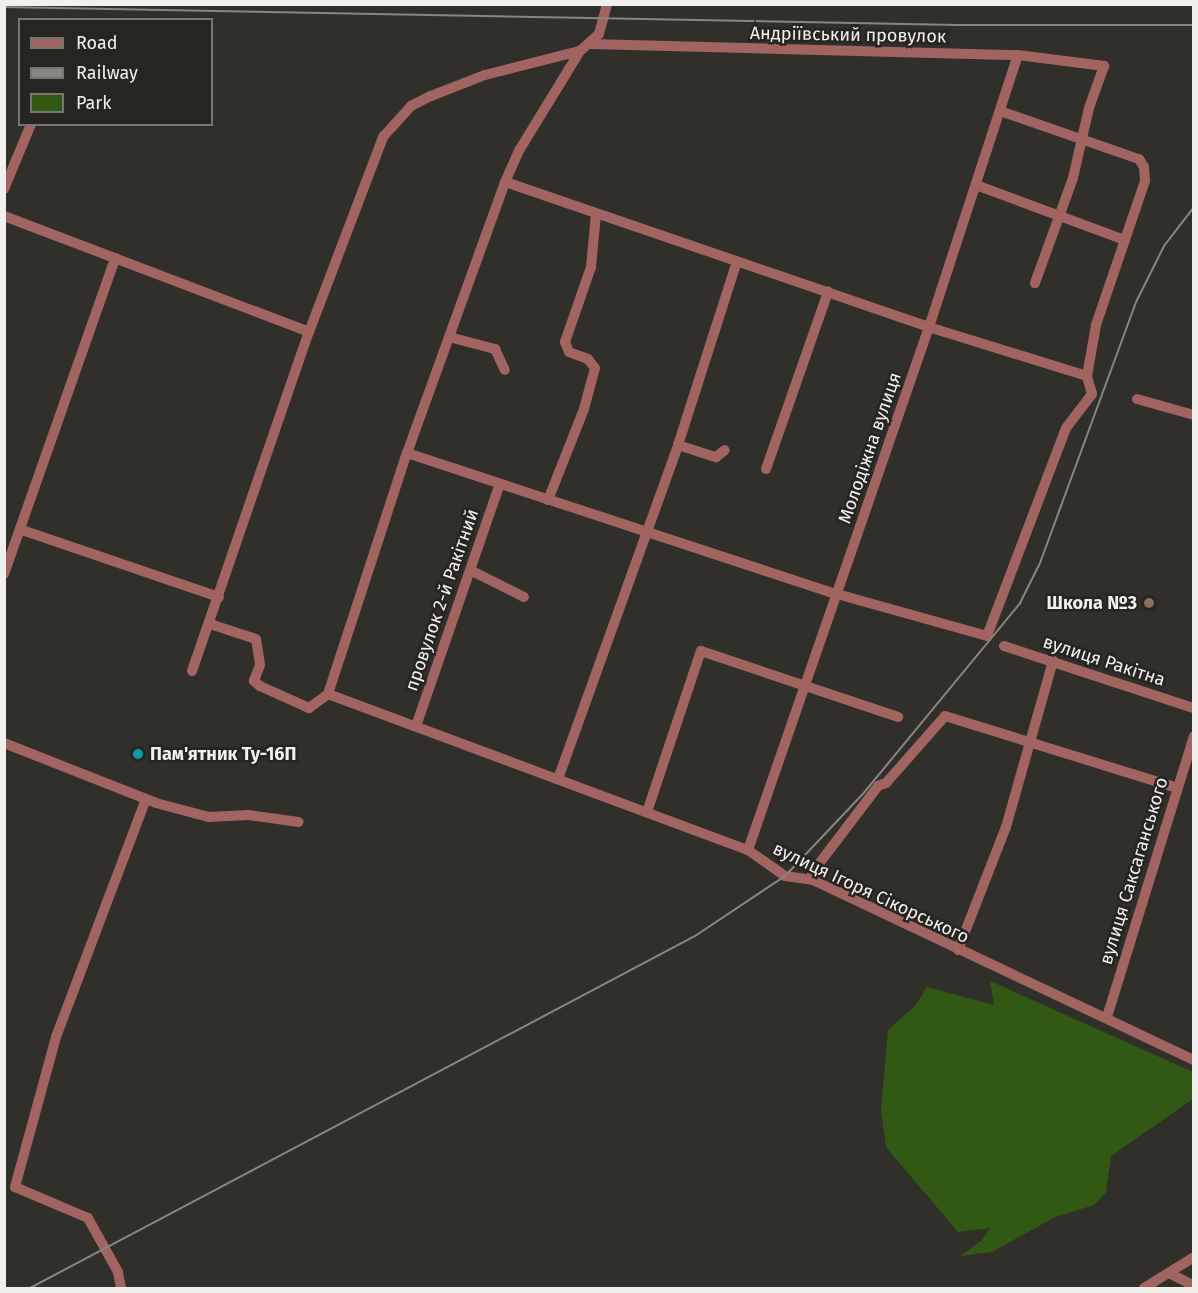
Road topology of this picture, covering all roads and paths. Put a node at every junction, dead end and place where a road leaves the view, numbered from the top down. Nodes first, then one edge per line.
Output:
1 (607, 4) edge
2 (591, 44) junction
3 (580, 51) junction
4 (1018, 56) junction
5 (1000, 111) junction
6 (30, 126) edge
7 (1083, 142) junction
8 (506, 182) junction
9 (976, 185) junction
10 (4, 189) edge
11 (596, 214) junction
12 (1058, 214) junction
13 (4, 216) edge
14 (1125, 240) junction
15 (115, 258) junction
16 (737, 261) junction
17 (1035, 283) dead end
18 (828, 292) junction
19 (929, 327) junction
20 (309, 332) junction
21 (449, 337) junction
22 (506, 370) dead end
23 (1087, 376) junction
24 (1137, 399) dead end
25 (1194, 415) edge
26 (678, 445) junction
27 (407, 453) junction
28 (720, 457) dead end
29 (766, 469) dead end
30 (500, 484) junction
31 (548, 500) junction
32 (22, 530) junction
33 (646, 532) junction
34 (472, 571) junction
35 (4, 574) edge
36 (837, 594) junction
37 (219, 597) junction
38 (524, 597) dead end
39 (210, 624) junction
40 (1004, 646) dead end
41 (1053, 661) junction
42 (192, 671) dead end
43 (805, 685) junction
44 (328, 694) junction
45 (1194, 708) edge
46 (898, 717) dead end
47 (416, 726) junction
48 (1194, 736) edge
49 (4, 743) edge
50 (1032, 743) junction
51 (558, 779) junction
52 (1177, 788) junction
53 (146, 799) junction
54 (647, 813) junction
55 (299, 822) dead end
56 (748, 850) junction
57 (813, 880) junction
58 (958, 950) junction
59 (1107, 1017) junction
60 (1194, 1060) edge
61 (1194, 1257) edge
62 (1169, 1273) junction
63 (1194, 1286) edge
64 (121, 1288) edge
65 (1144, 1288) edge

1 - 2 street
2 - 3 street
2 - 4 street, Андріївський провулок
3 - 8 street
3 - 20 street
4 - 5 street, Молодіжна вулиця
4 - 7 street, Андріївський провулок
5 - 7 street
5 - 9 street, Молодіжна вулиця
6 - 10 street
7 - 12 street
7 - 14 street
8 - 11 street
8 - 21 street
9 - 12 street
9 - 19 street, Молодіжна вулиця
11 - 16 street
11 - 31 street
12 - 14 street
12 - 17 street
13 - 15 street
14 - 23 street
15 - 20 street
15 - 32 street
16 - 18 street
16 - 26 street
18 - 19 street
18 - 29 street
19 - 23 street
19 - 36 street, Молодіжна вулиця
20 - 37 street
21 - 22 street
21 - 27 street
23 - 36 street
24 - 25 street
26 - 28 street
26 - 33 street
27 - 30 street
27 - 44 street
30 - 31 street
30 - 34 street, провулок 2-й Ракітний
31 - 33 street
32 - 35 street
32 - 37 street
33 - 36 street
33 - 51 street
34 - 38 street
34 - 47 street, провулок 2-й Ракітний
36 - 43 street, Молодіжна вулиця
37 - 39 street
39 - 42 street
39 - 44 street
40 - 41 street, вулиця Ракітна
41 - 45 street, вулиця Ракітна
41 - 50 street
43 - 46 street
43 - 54 street
43 - 56 street, Молодіжна вулиця
44 - 47 street, вулиця Ігоря Сікорського
47 - 51 street, вулиця Ігоря Сікорського
48 - 52 street, вулиця Саксаганського
49 - 53 street
50 - 52 street
50 - 57 street
50 - 58 street
51 - 54 street, вулиця Ігоря Сікорського
52 - 59 street, вулиця Саксаганського
53 - 55 street
53 - 64 street
54 - 56 street, вулиця Ігоря Сікорського
56 - 57 street, вулиця Ігоря Сікорського
57 - 58 street, вулиця Ігоря Сікорського
58 - 59 street, вулиця Ігоря Сікорського
59 - 60 street, вулиця Ігоря Сікорського
61 - 62 street
62 - 63 street
62 - 65 street

